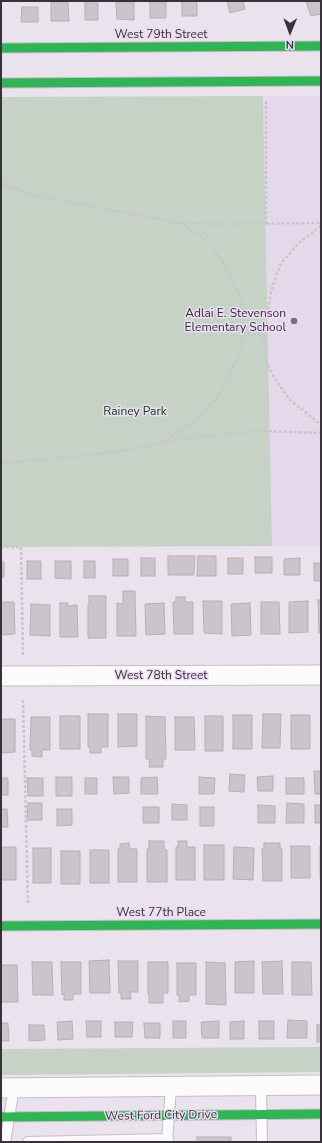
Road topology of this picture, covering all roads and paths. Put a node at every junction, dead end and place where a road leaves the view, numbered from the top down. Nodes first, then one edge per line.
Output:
1 (321, 46) edge
2 (1, 48) edge
3 (321, 81) edge
4 (1, 83) edge
5 (266, 101) dead end
6 (1, 184) edge
7 (180, 223) junction
8 (266, 224) junction
9 (321, 225) edge
10 (243, 332) junction
11 (264, 336) junction
12 (321, 425) edge
13 (321, 433) edge
14 (160, 443) junction
15 (1, 463) edge
16 (1, 547) edge
17 (23, 656) dead end
18 (321, 675) edge
19 (1, 676) edge
20 (23, 700) dead end
21 (28, 905) dead end
22 (321, 924) edge
23 (1, 926) edge
24 (321, 1085) edge
25 (171, 1086) junction
26 (261, 1086) junction
27 (7, 1088) edge
28 (261, 1114) junction
29 (321, 1114) edge
30 (169, 1116) junction
31 (5, 1117) edge
32 (167, 1140) edge
33 (4, 1142) edge
34 (28, 1142) edge
35 (262, 1142) edge

1 - 2 main road, West 79th Street
3 - 4 main road
5 - 8 path
6 - 7 path
7 - 8 path
7 - 10 path
8 - 9 path
9 - 11 path
10 - 11 path
10 - 14 path
11 - 12 path
13 - 14 path
14 - 15 path
16 - 17 path
18 - 19 street, West 78th Street
20 - 21 path
22 - 23 main road, West 77th Place
24 - 26 street
25 - 26 street
25 - 27 street
25 - 30 lane
26 - 28 lane
27 - 31 lane
28 - 29 main road, West Ford City Drive
28 - 30 main road, West Ford City Drive
28 - 35 lane
30 - 31 main road, West Ford City Drive
30 - 32 lane
31 - 33 lane
32 - 34 lane

